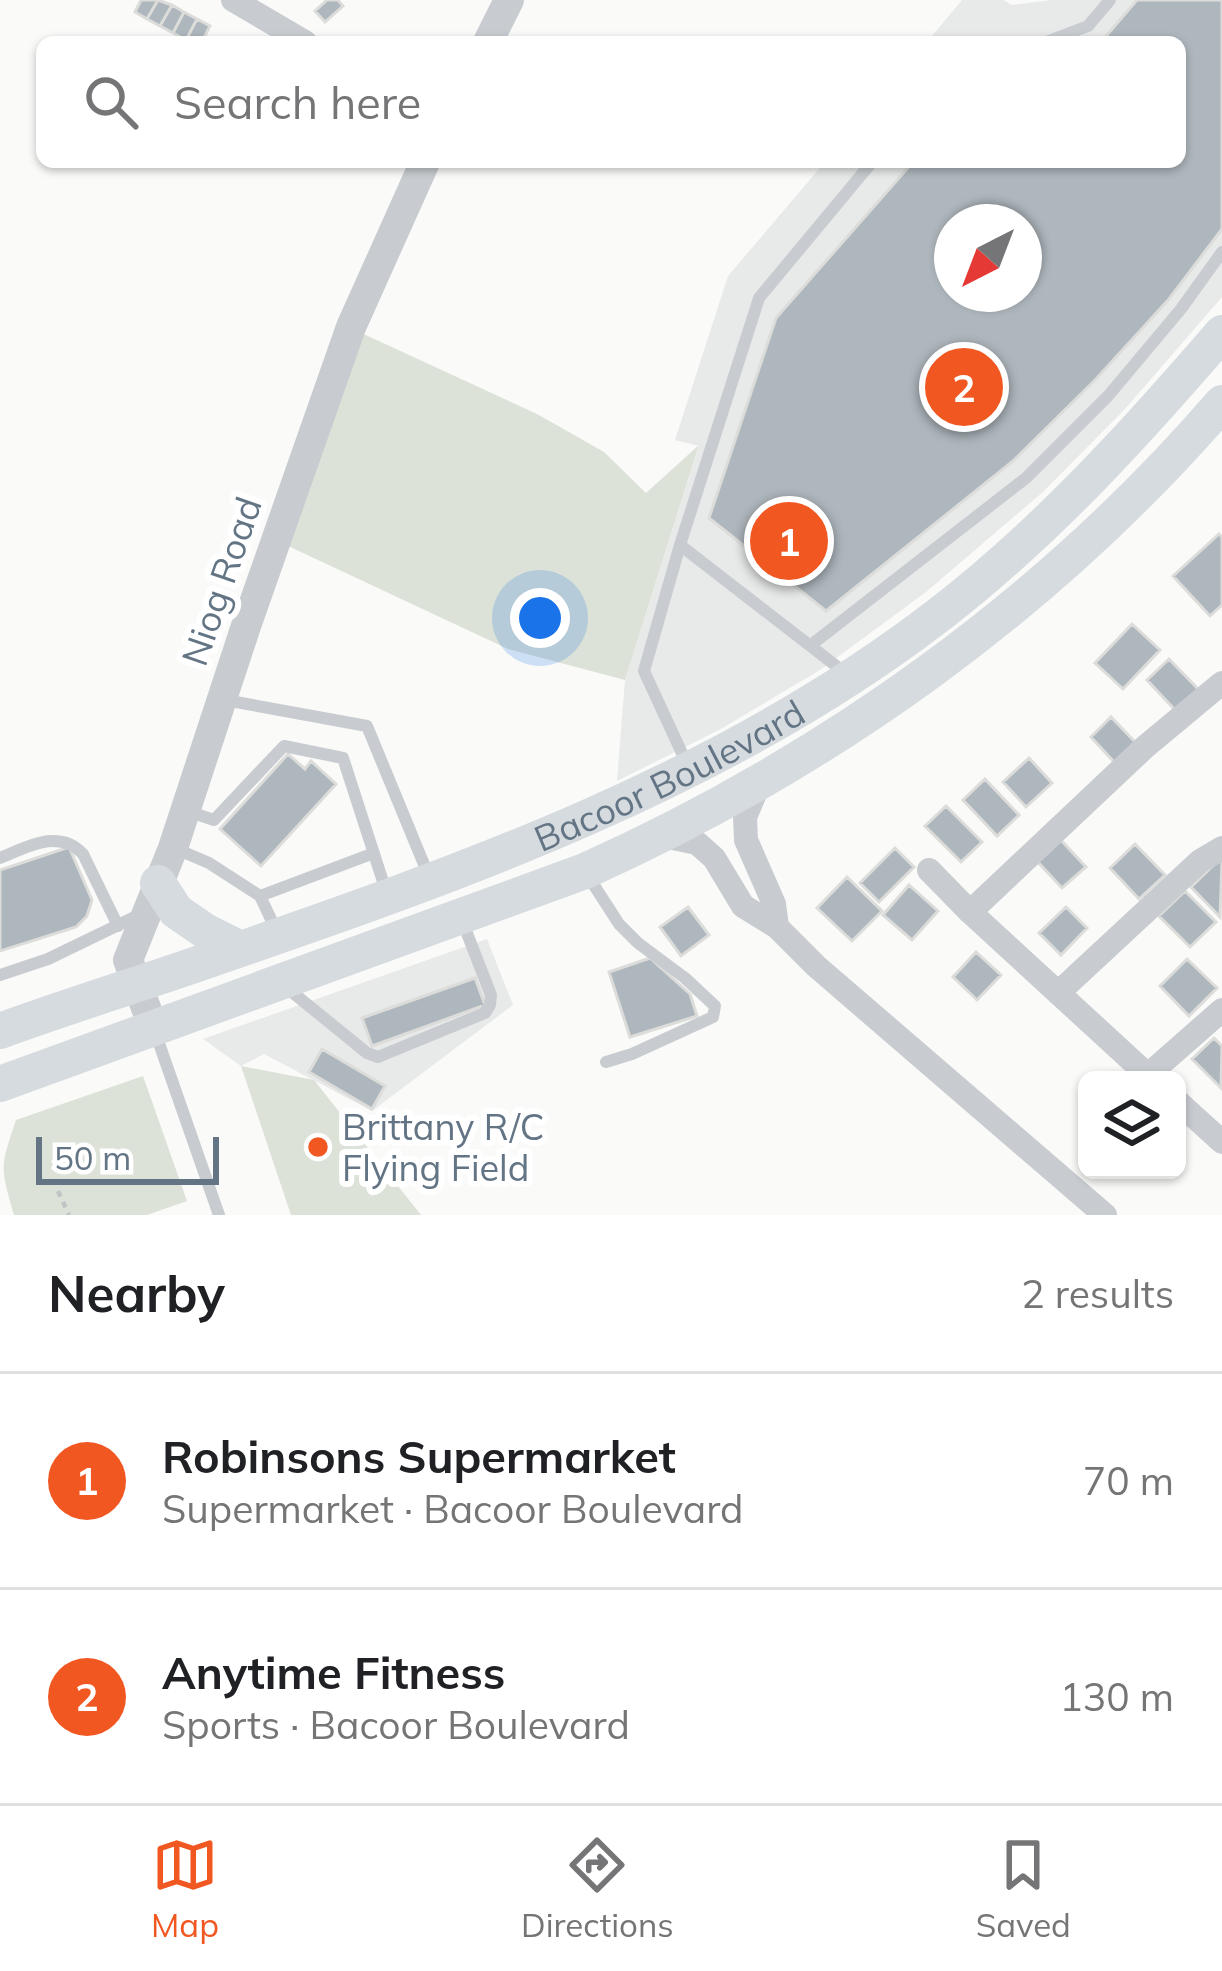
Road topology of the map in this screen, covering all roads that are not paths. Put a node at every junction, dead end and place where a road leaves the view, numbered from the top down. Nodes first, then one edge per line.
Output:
1 (233, 0) edge
2 (508, 0) edge
3 (1110, 0) edge
4 (257, 8) edge
5 (297, 36) edge
6 (491, 36) edge
7 (1062, 36) edge
8 (422, 168) edge
9 (867, 168) edge
10 (1222, 252) edge
11 (1222, 333) edge
12 (1222, 403) edge
13 (680, 545) junction
14 (812, 645) junction
15 (850, 676) junction
16 (1222, 682) edge
17 (222, 699) junction
18 (875, 710) junction
19 (690, 770) junction
20 (759, 784) junction
21 (185, 811) junction
22 (663, 836) junction
23 (173, 848) junction
24 (1222, 848) edge
25 (374, 853) junction
26 (0, 858) edge
27 (929, 870) dead end
28 (585, 871) junction
29 (430, 880) junction
30 (260, 896) junction
31 (388, 896) junction
32 (153, 897) junction
33 (970, 912) junction
34 (461, 918) junction
35 (118, 926) junction
36 (777, 927) junction
37 (278, 935) junction
38 (239, 948) junction
39 (0, 975) edge
40 (282, 983) junction
41 (137, 985) junction
42 (1058, 993) junction
43 (1222, 1010) edge
44 (18, 1019) edge
45 (154, 1029) junction
46 (0, 1031) edge
47 (606, 1062) dead end
48 (1144, 1071) edge
49 (1157, 1071) edge
50 (10, 1080) edge
51 (1186, 1109) edge
52 (0, 1112) edge
53 (1222, 1142) edge
54 (219, 1215) edge
55 (1105, 1215) edge

1 - 4 street
2 - 6 street
3 - 7 lane
4 - 5 street
8 - 17 street, Niog Road
9 - 13 lane
10 - 14 lane
11 - 15 main road, Bacoor Boulevard
12 - 18 main road, Bacoor Boulevard
13 - 14 lane
13 - 19 lane
14 - 15 lane
15 - 18 main road
15 - 19 main road, Bacoor Boulevard
16 - 33 street
17 - 21 street, Niog Road
17 - 29 lane
18 - 20 main road, Bacoor Boulevard
19 - 29 main road, Bacoor Boulevard
20 - 22 main road, Bacoor Boulevard
20 - 36 street
21 - 23 street, Niog Road
21 - 25 lane
22 - 28 main road, Bacoor Boulevard
22 - 36 street
23 - 30 lane
23 - 32 street, Niog Road
24 - 42 street
25 - 30 lane
25 - 31 lane
26 - 35 lane
27 - 33 street
28 - 34 main road, Bacoor Boulevard
28 - 47 lane
29 - 31 main road, Bacoor Boulevard
30 - 37 lane
31 - 37 main road, Bacoor Boulevard
32 - 35 lane
32 - 38 main road
32 - 41 street, Niog Road
33 - 42 street
34 - 40 main road, Bacoor Boulevard
34 - 40 lane
35 - 39 lane
36 - 55 street
37 - 38 main road, Bacoor Boulevard
38 - 41 main road, Bacoor Boulevard
40 - 45 main road, Bacoor Boulevard
41 - 44 main road, Bacoor Boulevard
41 - 45 street, Niog Road
42 - 48 street
43 - 49 street
44 - 46 main road, Bacoor Boulevard
45 - 50 main road, Bacoor Boulevard
45 - 54 lane
50 - 52 main road
51 - 53 street

